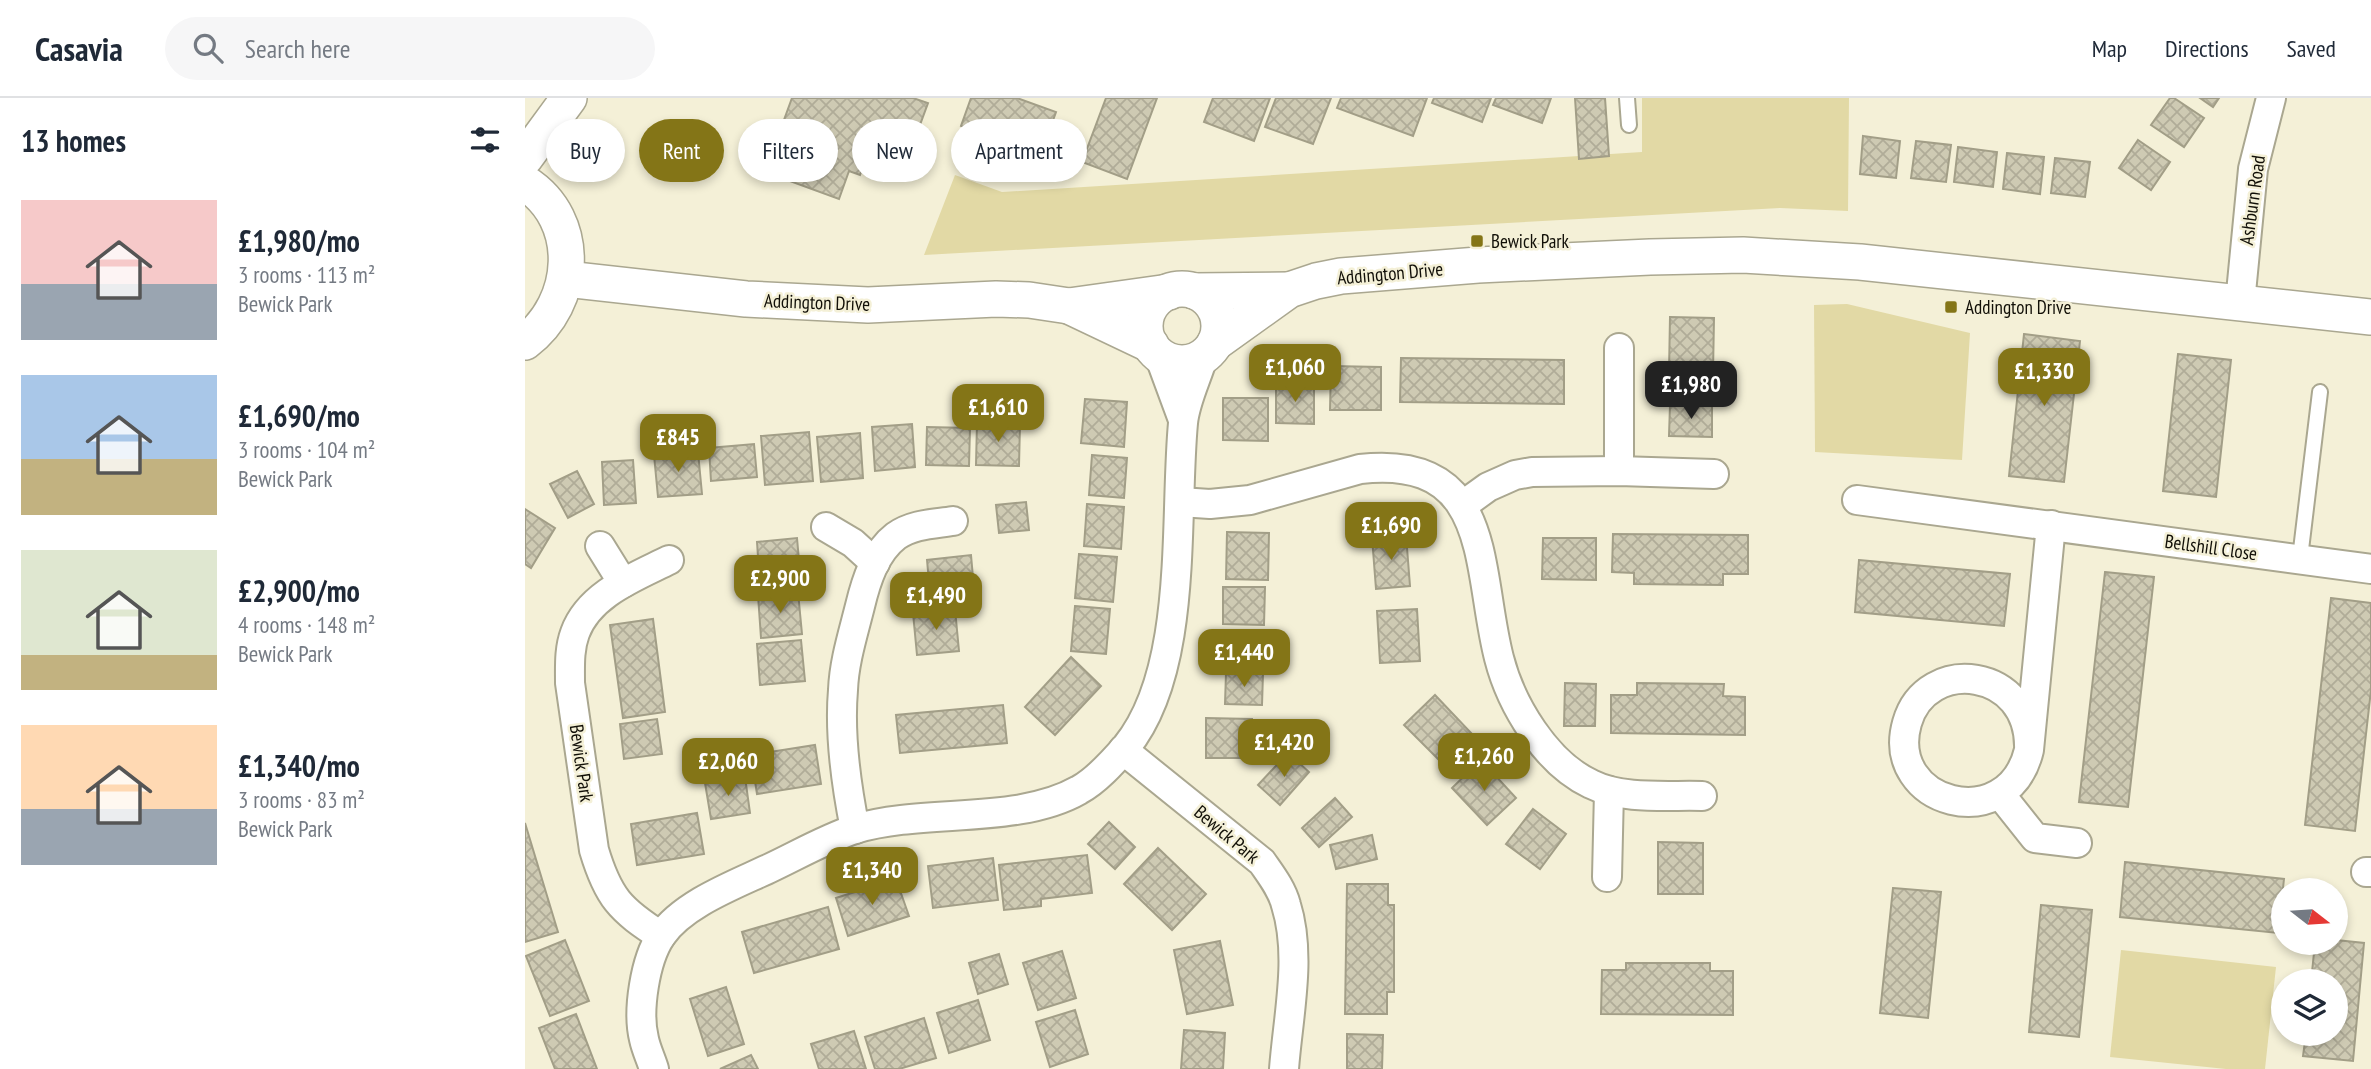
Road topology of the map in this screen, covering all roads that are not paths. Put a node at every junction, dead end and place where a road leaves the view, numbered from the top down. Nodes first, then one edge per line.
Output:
1 (569, 98) edge
2 (1627, 98) edge
3 (2271, 98) edge
4 (1629, 125) dead end
5 (525, 158) edge
6 (525, 183) edge
7 (566, 279) junction
8 (1289, 290) junction
9 (1182, 292) junction
10 (2240, 303) junction
11 (1069, 306) junction
12 (2371, 317) edge
13 (525, 342) edge
14 (1619, 348) dead end
15 (1155, 350) junction
16 (1209, 350) junction
17 (2319, 391) dead end
18 (1183, 420) junction
19 (1619, 471) junction
20 (1714, 474) dead end
21 (1857, 499) dead end
22 (1180, 502) junction
23 (1463, 505) junction
24 (953, 521) dead end
25 (2051, 525) junction
26 (826, 527) dead end
27 (600, 546) dead end
28 (2300, 558) junction
29 (669, 560) dead end
30 (875, 563) junction
31 (2371, 569) edge
32 (623, 583) junction
33 (1123, 750) junction
34 (2029, 750) junction
35 (1609, 791) junction
36 (2000, 794) junction
37 (1702, 796) dead end
38 (855, 829) junction
39 (2077, 844) dead end
40 (1607, 877) dead end
41 (661, 936) junction
42 (654, 1069) edge
43 (1283, 1069) edge

1 - 5 street
2 - 4 lane
3 - 10 street, Ashburn Road
6 - 7 street
7 - 11 street, Addington Drive
7 - 13 street
8 - 9 street, Addington Drive
8 - 10 street, Addington Drive
8 - 16 street, Addington Drive
9 - 11 street, Addington Drive
9 - 15 street
9 - 16 street
10 - 12 street, Addington Drive
11 - 15 street, Addington Drive
14 - 19 street
15 - 16 street
15 - 18 street
16 - 18 street
17 - 28 lane
18 - 22 street
19 - 20 street
19 - 23 street
21 - 25 street, Bellshill Close
22 - 23 street
22 - 33 street
23 - 35 street
24 - 30 street
25 - 28 street, Bellshill Close
25 - 34 street
26 - 30 street
27 - 32 street
28 - 31 street, Bellshill Close
29 - 32 street, Bewick Park
30 - 38 street
32 - 41 street, Bewick Park
33 - 38 street
33 - 43 street, Bewick Park
34 - 36 street
34 - 36 street
35 - 37 street
35 - 40 street
36 - 39 street
38 - 41 street
41 - 42 street

